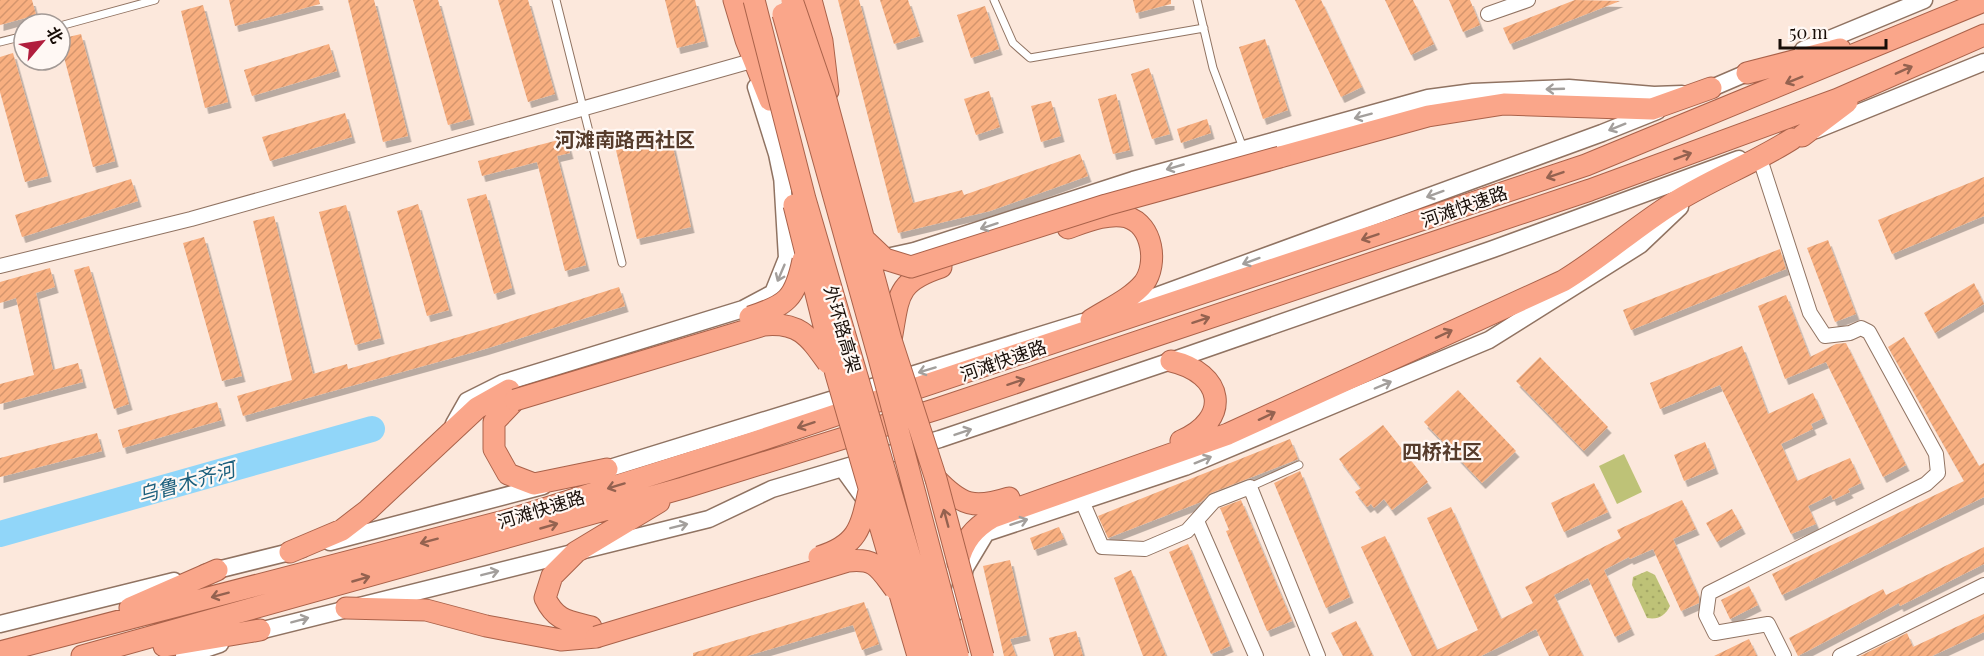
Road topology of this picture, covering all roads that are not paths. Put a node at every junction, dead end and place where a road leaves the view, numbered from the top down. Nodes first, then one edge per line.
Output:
1 (154, 0) edge
2 (556, 0) edge
3 (729, 0) edge
4 (734, 0) edge
5 (746, 0) edge
6 (754, 0) edge
7 (780, 0) edge
8 (792, 0) edge
9 (797, 0) edge
10 (811, 0) edge
11 (993, 0) edge
12 (1197, 0) edge
13 (1528, 0) edge
14 (1924, 0) edge
15 (1984, 1) edge
16 (1488, 14) dead end
17 (72, 23) edge
18 (1204, 28) junction
19 (1902, 34) junction
20 (1984, 35) edge
21 (748, 62) junction
22 (1984, 62) edge
23 (1747, 72) junction
24 (1872, 84) junction
25 (1704, 91) junction
26 (770, 100) junction
27 (585, 108) junction
28 (830, 116) junction
29 (1797, 138) junction
30 (1243, 148) junction
31 (1760, 159) junction
32 (782, 174) junction
33 (1707, 183) junction
34 (863, 238) junction
35 (804, 254) junction
36 (864, 262) junction
37 (622, 263) dead end
38 (0, 266) edge
39 (1091, 320) junction
40 (891, 340) junction
41 (1171, 361) junction
42 (836, 374) junction
43 (905, 377) junction
44 (512, 395) junction
45 (818, 404) junction
46 (448, 434) junction
47 (940, 440) junction
48 (1299, 465) dead end
49 (843, 469) junction
50 (607, 470) junction
51 (936, 479) junction
52 (1250, 487) junction
53 (683, 488) junction
54 (869, 488) junction
55 (1082, 501) junction
56 (1197, 520) junction
57 (290, 552) junction
58 (576, 552) junction
59 (958, 563) junction
60 (217, 570) junction
61 (1984, 585) edge
62 (902, 598) junction
63 (346, 608) junction
64 (955, 614) junction
65 (0, 624) edge
66 (260, 630) junction
67 (594, 632) junction
68 (62, 637) junction
69 (0, 652) edge
70 (82, 656) edge
71 (101, 656) edge
72 (184, 656) edge
73 (908, 656) edge
74 (918, 656) edge
75 (939, 656) edge
76 (958, 656) edge
77 (968, 656) edge
78 (983, 656) edge
79 (1256, 656) edge
80 (1318, 656) edge
81 (1784, 656) edge
82 (1840, 656) edge

1 - 17 lane
2 - 27 lane
3 - 21 street
4 - 26 highway
5 - 26 highway
6 - 75 highway, 外环路高架, bridge
7 - 76 highway, 外环路高架, bridge
8 - 28 highway, bridge
9 - 36 street
10 - 28 highway, bridge
11 - 18 lane
12 - 18 lane
13 - 16 street
14 - 23 street
15 - 19 highway, 河滩快速路
18 - 30 lane
19 - 23 highway
19 -> 68 highway, 河滩快速路
24 -> 20 highway, 河滩快速路
21 - 27 street
21 - 32 street
22 - 29 street
23 - 25 street
24 - 29 highway
53 -> 24 highway, 河滩快速路
25 -> 30 street
25 - 34 highway, bridge
25 -> 39 street
26 - 35 highway, bridge
27 - 37 lane
27 - 38 street
28 - 34 highway, bridge
29 - 31 highway
29 - 41 street
30 -> 36 street
31 - 33 highway
31 - 81 street
32 - 45 street
32 -> 46 street
55 -> 33 street
59 -> 33 highway
34 - 40 highway, bridge
35 - 42 highway, bridge
35 - 44 highway, bridge
36 - 43 street
39 - 40 highway
39 -> 43 street
40 - 51 highway, bridge
47 -> 41 street
41 - 51 highway
42 - 44 highway, bridge
42 - 54 highway, bridge
43 - 45 street
44 - 46 highway
44 - 50 highway
45 - 50 street
46 - 57 highway
47 - 49 street
47 - 64 street
48 - 52 lane
58 -> 49 street
49 - 73 street
50 - 57 street
59 -> 51 highway, bridge
52 - 56 street
52 - 80 street
53 - 58 highway
70 -> 53 highway, 河滩快速路
54 - 62 highway, bridge
54 - 67 highway, bridge
55 - 56 street
64 -> 55 street
56 - 79 street
57 - 60 street
63 -> 58 street
58 - 67 highway
59 - 78 highway, bridge
60 - 65 street
60 - 68 highway
61 - 82 street
62 - 67 highway, bridge
62 - 74 highway, bridge
66 -> 63 street
63 - 67 highway
64 - 77 street
66 - 71 highway
66 - 72 street
68 - 69 highway, 河滩快速路

